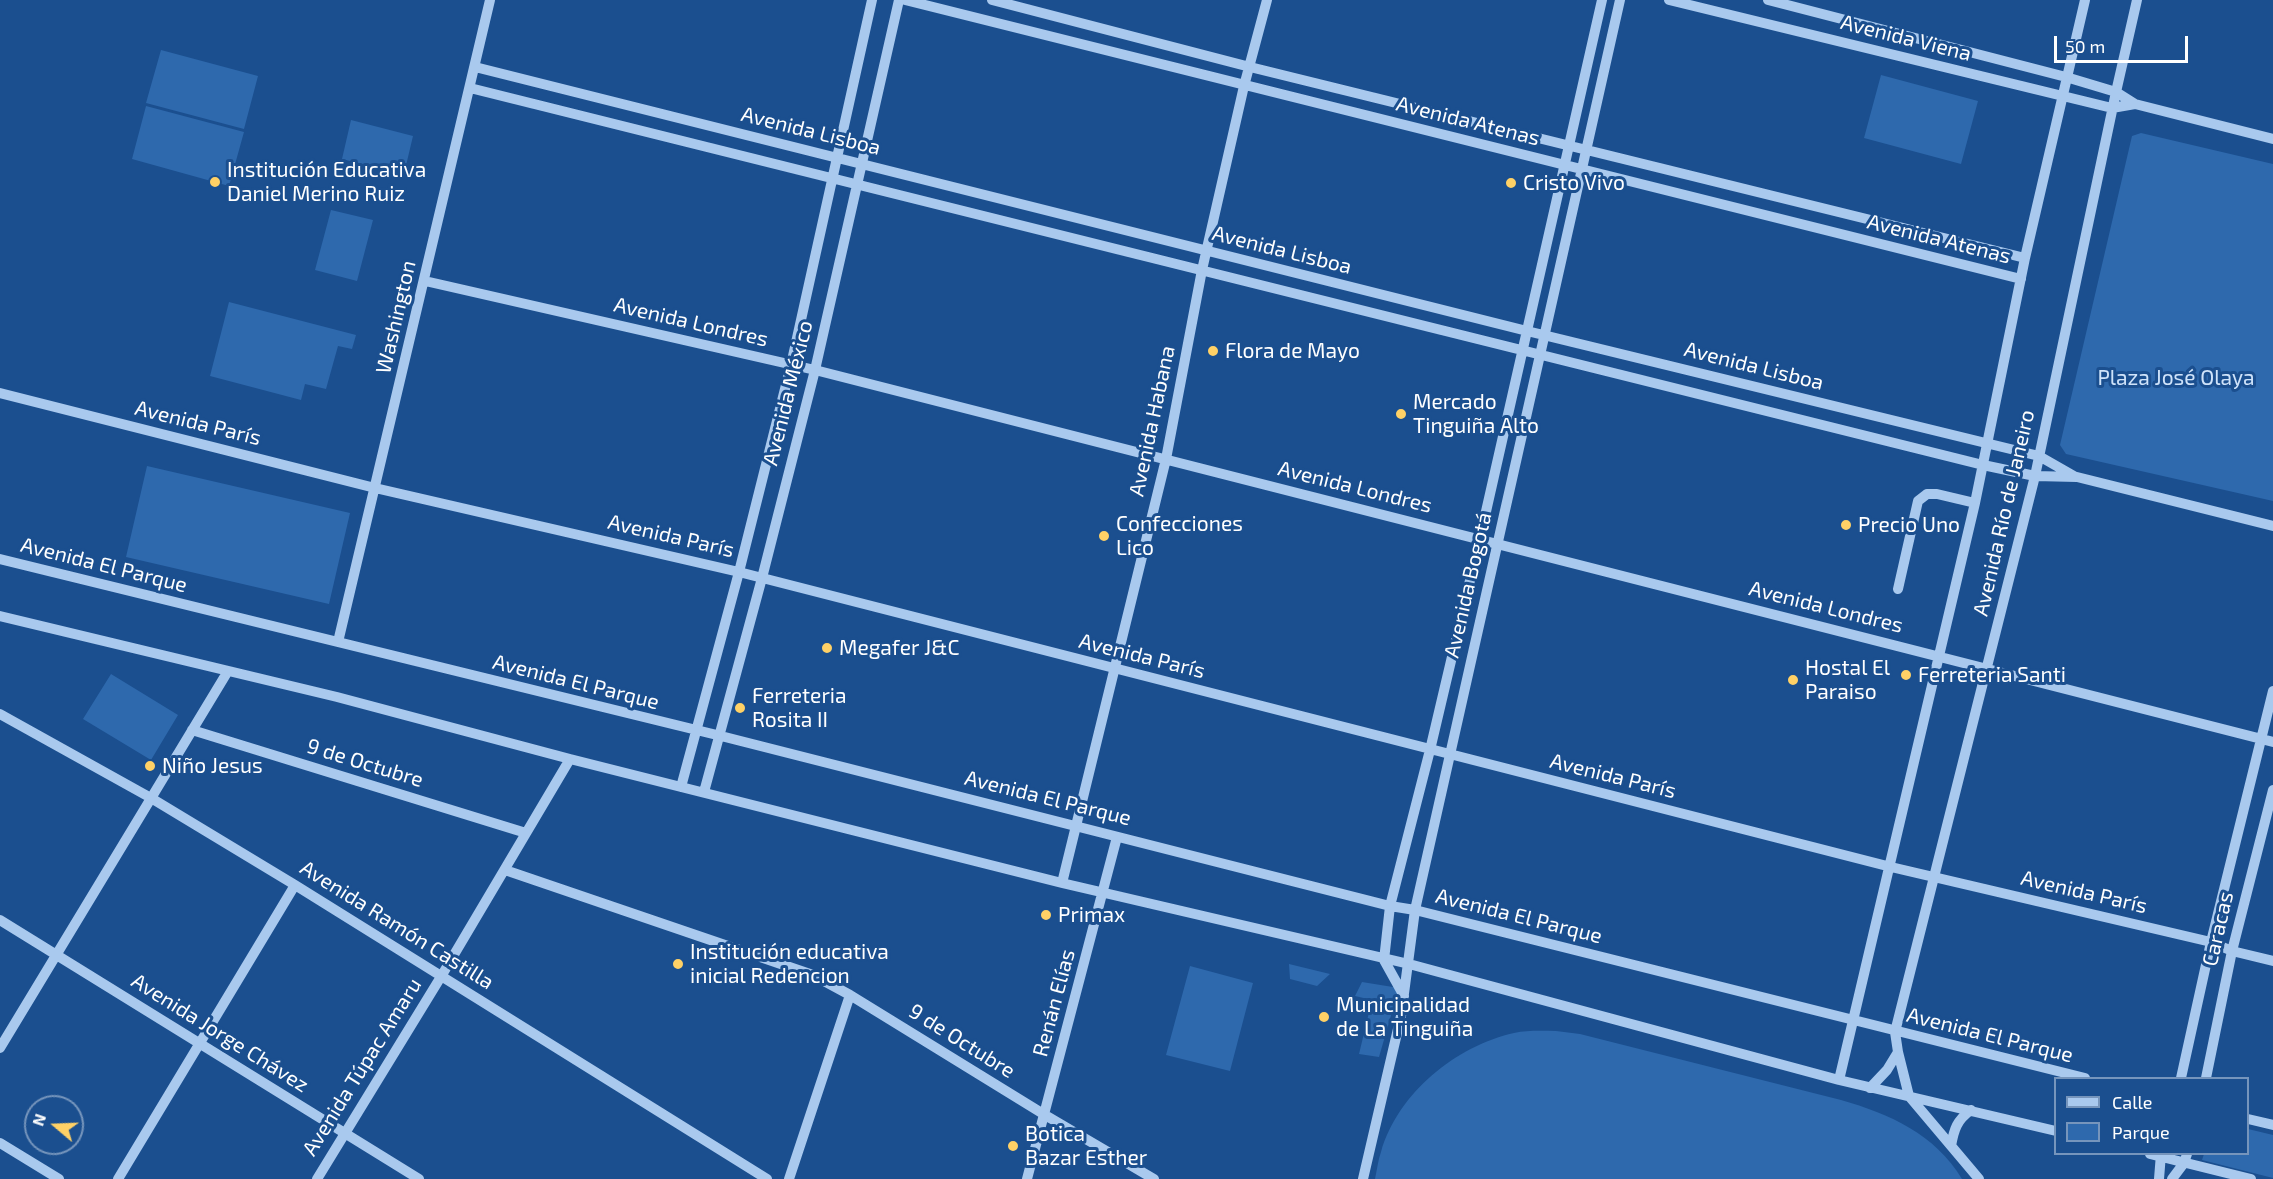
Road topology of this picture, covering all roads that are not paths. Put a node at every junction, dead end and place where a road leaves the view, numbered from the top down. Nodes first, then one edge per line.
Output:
1 (490, 0) edge
2 (872, 0) edge
3 (899, 0) edge
4 (905, 0) edge
5 (992, 0) edge
6 (1267, 0) edge
7 (1602, 0) edge
8 (1620, 0) edge
9 (1668, 0) edge
10 (1768, 0) edge
11 (2085, 0) edge
12 (2137, 0) edge
13 (475, 67) junction
14 (1250, 67) junction
15 (2066, 77) junction
16 (1245, 86) junction
17 (470, 88) junction
18 (2116, 92) junction
19 (2063, 97) junction
20 (2135, 104) junction
21 (2112, 108) junction
22 (2273, 139) edge
23 (1570, 145) junction
24 (1586, 149) junction
25 (836, 157) junction
26 (860, 163) junction
27 (1565, 165) junction
28 (1581, 170) junction
29 (831, 178) junction
30 (856, 183) junction
31 (1206, 251) junction
32 (2025, 258) junction
33 (1202, 270) junction
34 (2021, 279) junction
35 (425, 280) junction
36 (1527, 331) junction
37 (1545, 335) junction
38 (1522, 350) junction
39 (1540, 354) junction
40 (791, 364) junction
41 (814, 370) junction
42 (0, 393) edge
43 (1987, 444) junction
44 (2039, 456) junction
45 (1166, 459) junction
46 (1983, 465) junction
47 (2035, 476) junction
48 (2077, 477) junction
49 (375, 488) junction
50 (1975, 502) junction
51 (2273, 526) edge
52 (1480, 538) junction
53 (1498, 543) junction
54 (0, 559) edge
55 (739, 572) junction
56 (762, 578) junction
57 (1898, 589) dead end
58 (0, 616) edge
59 (338, 642) junction
60 (1939, 656) junction
61 (1987, 668) junction
62 (1115, 669) junction
63 (228, 671) junction
64 (2273, 691) edge
65 (0, 714) edge
66 (192, 730) junction
67 (695, 731) junction
68 (721, 736) junction
69 (2261, 739) junction
70 (2273, 742) edge
71 (1430, 750) junction
72 (1449, 754) junction
73 (570, 759) junction
74 (681, 786) junction
75 (2273, 790) edge
76 (704, 792) junction
77 (151, 798) junction
78 (1077, 825) junction
79 (525, 833) junction
80 (1118, 837) junction
81 (1891, 867) junction
82 (505, 870) junction
83 (1934, 877) junction
84 (1062, 883) junction
85 (295, 885) junction
86 (1103, 893) junction
87 (1390, 906) junction
88 (1415, 910) junction
89 (0, 920) edge
90 (2211, 942) junction
91 (2232, 951) junction
92 (57, 955) junction
93 (1384, 960) junction
94 (2273, 961) edge
95 (1409, 964) junction
96 (442, 975) junction
97 (850, 995) junction
98 (1404, 996) junction
99 (1853, 1020) junction
100 (1896, 1032) junction
101 (200, 1042) junction
102 (0, 1048) edge
103 (1898, 1052) junction
104 (2081, 1077) edge
105 (2181, 1077) edge
106 (2206, 1077) edge
107 (1839, 1080) junction
108 (1870, 1088) junction
109 (1910, 1096) junction
110 (1971, 1110) junction
111 (1045, 1115) junction
112 (2249, 1119) edge
113 (2273, 1125) edge
114 (2054, 1131) edge
115 (345, 1133) junction
116 (0, 1143) edge
117 (1951, 1146) junction
118 (2157, 1155) edge
119 (2164, 1155) edge
120 (2185, 1158) edge
121 (59, 1179) edge
122 (118, 1179) edge
123 (317, 1179) edge
124 (419, 1179) edge
125 (767, 1179) edge
126 (789, 1179) edge
127 (1027, 1179) edge
128 (1154, 1179) edge
129 (1363, 1179) edge
130 (1980, 1179) edge
131 (2159, 1179) edge
132 (2172, 1179) edge
133 (2251, 1179) edge

1 - 13 street, Washington
2 - 25 street, Avenida México
3 - 26 street, Avenida México
4 - 16 street, Avenida Atenas
5 - 14 street, Avenida Atenas
6 - 14 street, Avenida Habana
7 - 23 street, Avenida Bogotá
8 - 24 street, Avenida Bogotá
9 - 19 street, Avenida Viena
10 - 15 street, Avenida Viena
11 - 15 street, Avenida Río de Janeiro
12 - 18 street, Avenida Río de Janeiro
13 - 17 street, Washington
13 - 25 street, Avenida Lisboa
14 - 16 street, Avenida Habana
14 - 23 street, Avenida Atenas
15 - 18 street, Avenida Viena
15 - 19 street, Avenida Río de Janeiro
16 - 27 street, Avenida Atenas
16 - 31 street, Avenida Habana
17 - 29 street, Avenida Lisboa
17 - 35 street, Washington
18 - 20 street, Avenida Viena
18 - 21 street, Avenida Río de Janeiro
19 - 21 street, Avenida Viena
19 - 32 street, Avenida Río de Janeiro
20 - 21 street, Avenida Viena
20 - 22 street, Avenida Viena
21 - 44 street, Avenida Río de Janeiro
23 - 24 street, Avenida Atenas
23 - 27 street, Avenida Bogotá
24 - 28 street, Avenida Bogotá
24 - 32 street, Avenida Atenas
25 - 26 street, Avenida Lisboa
25 - 29 street, Avenida México
26 - 30 street, Avenida México
26 - 31 street, Avenida Lisboa
27 - 28 street, Avenida Atenas
27 - 36 street, Avenida Bogotá
28 - 34 street, Avenida Atenas
28 - 37 street, Avenida Bogotá
29 - 30 street, Avenida Lisboa
29 - 40 street, Avenida México
30 - 33 street, Avenida Lisboa
30 - 41 street, Avenida México
31 - 33 street, Avenida Habana
31 - 36 street, Avenida Lisboa
32 - 34 street, Avenida Río de Janeiro
33 - 38 street, Avenida Lisboa
33 - 45 street, Avenida Habana
34 - 43 street, Avenida Río de Janeiro
35 - 40 street, Avenida Londres
35 - 49 street, Washington
36 - 37 street, Avenida Lisboa
36 - 38 street, Avenida Bogotá
37 - 39 street, Avenida Bogotá
37 - 43 street, Avenida Lisboa
38 - 39 street, Avenida Lisboa
38 - 52 street, Avenida Bogotá
39 - 46 street, Avenida Lisboa
39 - 53 street, Avenida Bogotá
40 - 41 street, Avenida Londres
40 - 55 street, Avenida México
41 - 45 street, Avenida Londres
41 - 56 street, Avenida México
42 - 49 street, Avenida París
43 - 44 street, Avenida Lisboa
43 - 46 street, Avenida Río de Janeiro
44 - 47 street, Avenida Río de Janeiro
44 - 48 street, Avenida Lisboa
45 - 52 street, Avenida Londres
45 - 62 street, Avenida Habana
46 - 47 street, Avenida Lisboa
46 - 50 street, Avenida Río de Janeiro
47 - 48 street, Avenida Lisboa
47 - 61 street, Avenida Río de Janeiro
48 - 51 street, Avenida Lisboa
49 - 55 street, Avenida París
49 - 59 street, Washington
50 - 57 street
50 - 60 street, Avenida Río de Janeiro
52 - 53 street, Avenida Londres
52 - 71 street, Avenida Bogotá
53 - 60 street, Avenida Londres
53 - 72 street, Avenida Bogotá
54 - 59 street, Avenida El Parque
55 - 56 street, Avenida París
55 - 67 street, Avenida México
56 - 62 street, Avenida París
56 - 68 street, Avenida México
58 - 63 street
59 - 67 street, Avenida El Parque
60 - 61 street, Avenida Londres
60 - 81 street, Avenida Río de Janeiro
61 - 69 street, Avenida Londres
61 - 83 street, Avenida Río de Janeiro
62 - 71 street, Avenida París
62 - 78 street, Avenida Habana
63 - 66 street
63 - 73 street
64 - 69 street
65 - 77 street, Avenida Ramón Castilla
66 - 77 street
66 - 79 street, 9 de Octubre
67 - 68 street, Avenida El Parque
67 - 74 street, Avenida México
68 - 76 street, Avenida México
68 - 78 street, Avenida El Parque
69 - 70 street, Avenida Londres
69 - 90 street
71 - 72 street, Avenida París
71 - 87 street, Avenida Bogotá
72 - 81 street, Avenida París
72 - 88 street, Avenida Bogotá
73 - 74 street
73 - 79 street, Avenida Túpac Amaru
74 - 76 street
75 - 91 street, Caracas
76 - 84 street
77 - 85 street, Avenida Ramón Castilla
77 - 92 street
78 - 80 street, Avenida El Parque
78 - 84 street, Avenida Habana
79 - 82 street, Avenida Túpac Amaru
80 - 86 street, Renán Elías
80 - 87 street, Avenida El Parque
81 - 83 street, Avenida París
81 - 99 street, Avenida Río de Janeiro
82 - 96 street, Avenida Túpac Amaru
82 - 97 street, 9 de Octubre
83 - 90 street, Avenida París
83 - 100 street, Avenida Río de Janeiro
84 - 86 street
85 - 96 street, Avenida Ramón Castilla
85 - 101 street
86 - 93 street
86 - 111 street, Renán Elías
87 - 88 street, Avenida El Parque
87 - 93 street, Avenida Bogotá
88 - 95 street, Avenida Bogotá
88 - 99 street, Avenida El Parque
89 - 92 street, Avenida Jorge Chávez
90 - 91 street, Avenida París
90 - 105 street
91 - 94 street, Avenida París
91 - 106 street, Caracas
92 - 101 street, Avenida Jorge Chávez
92 - 102 street
93 - 95 street
93 - 98 street
95 - 98 street, Avenida Bogotá
95 - 107 street
96 - 115 street, Avenida Túpac Amaru
96 - 125 street, Avenida Ramón Castilla
97 - 111 street, 9 de Octubre
97 - 126 street
98 - 129 street, Avenida Bogotá
99 - 100 street, Avenida El Parque
99 - 107 street, Avenida Río de Janeiro
100 - 103 street, Avenida Río de Janeiro
100 - 104 street, Avenida El Parque
101 - 115 street, Avenida Jorge Chávez
101 - 122 street
103 - 108 street
103 - 109 street, Avenida Río de Janeiro
107 - 108 street
108 - 109 street
109 - 110 street
109 - 117 street
110 - 114 street
110 - 117 street
111 - 127 street, Renán Elías
111 - 128 street, 9 de Octubre
112 - 113 street
115 - 123 street, Avenida Túpac Amaru
115 - 124 street, Avenida Jorge Chávez
116 - 121 street
117 - 130 street
118 - 131 street
119 - 120 street
120 - 132 street
120 - 133 street

